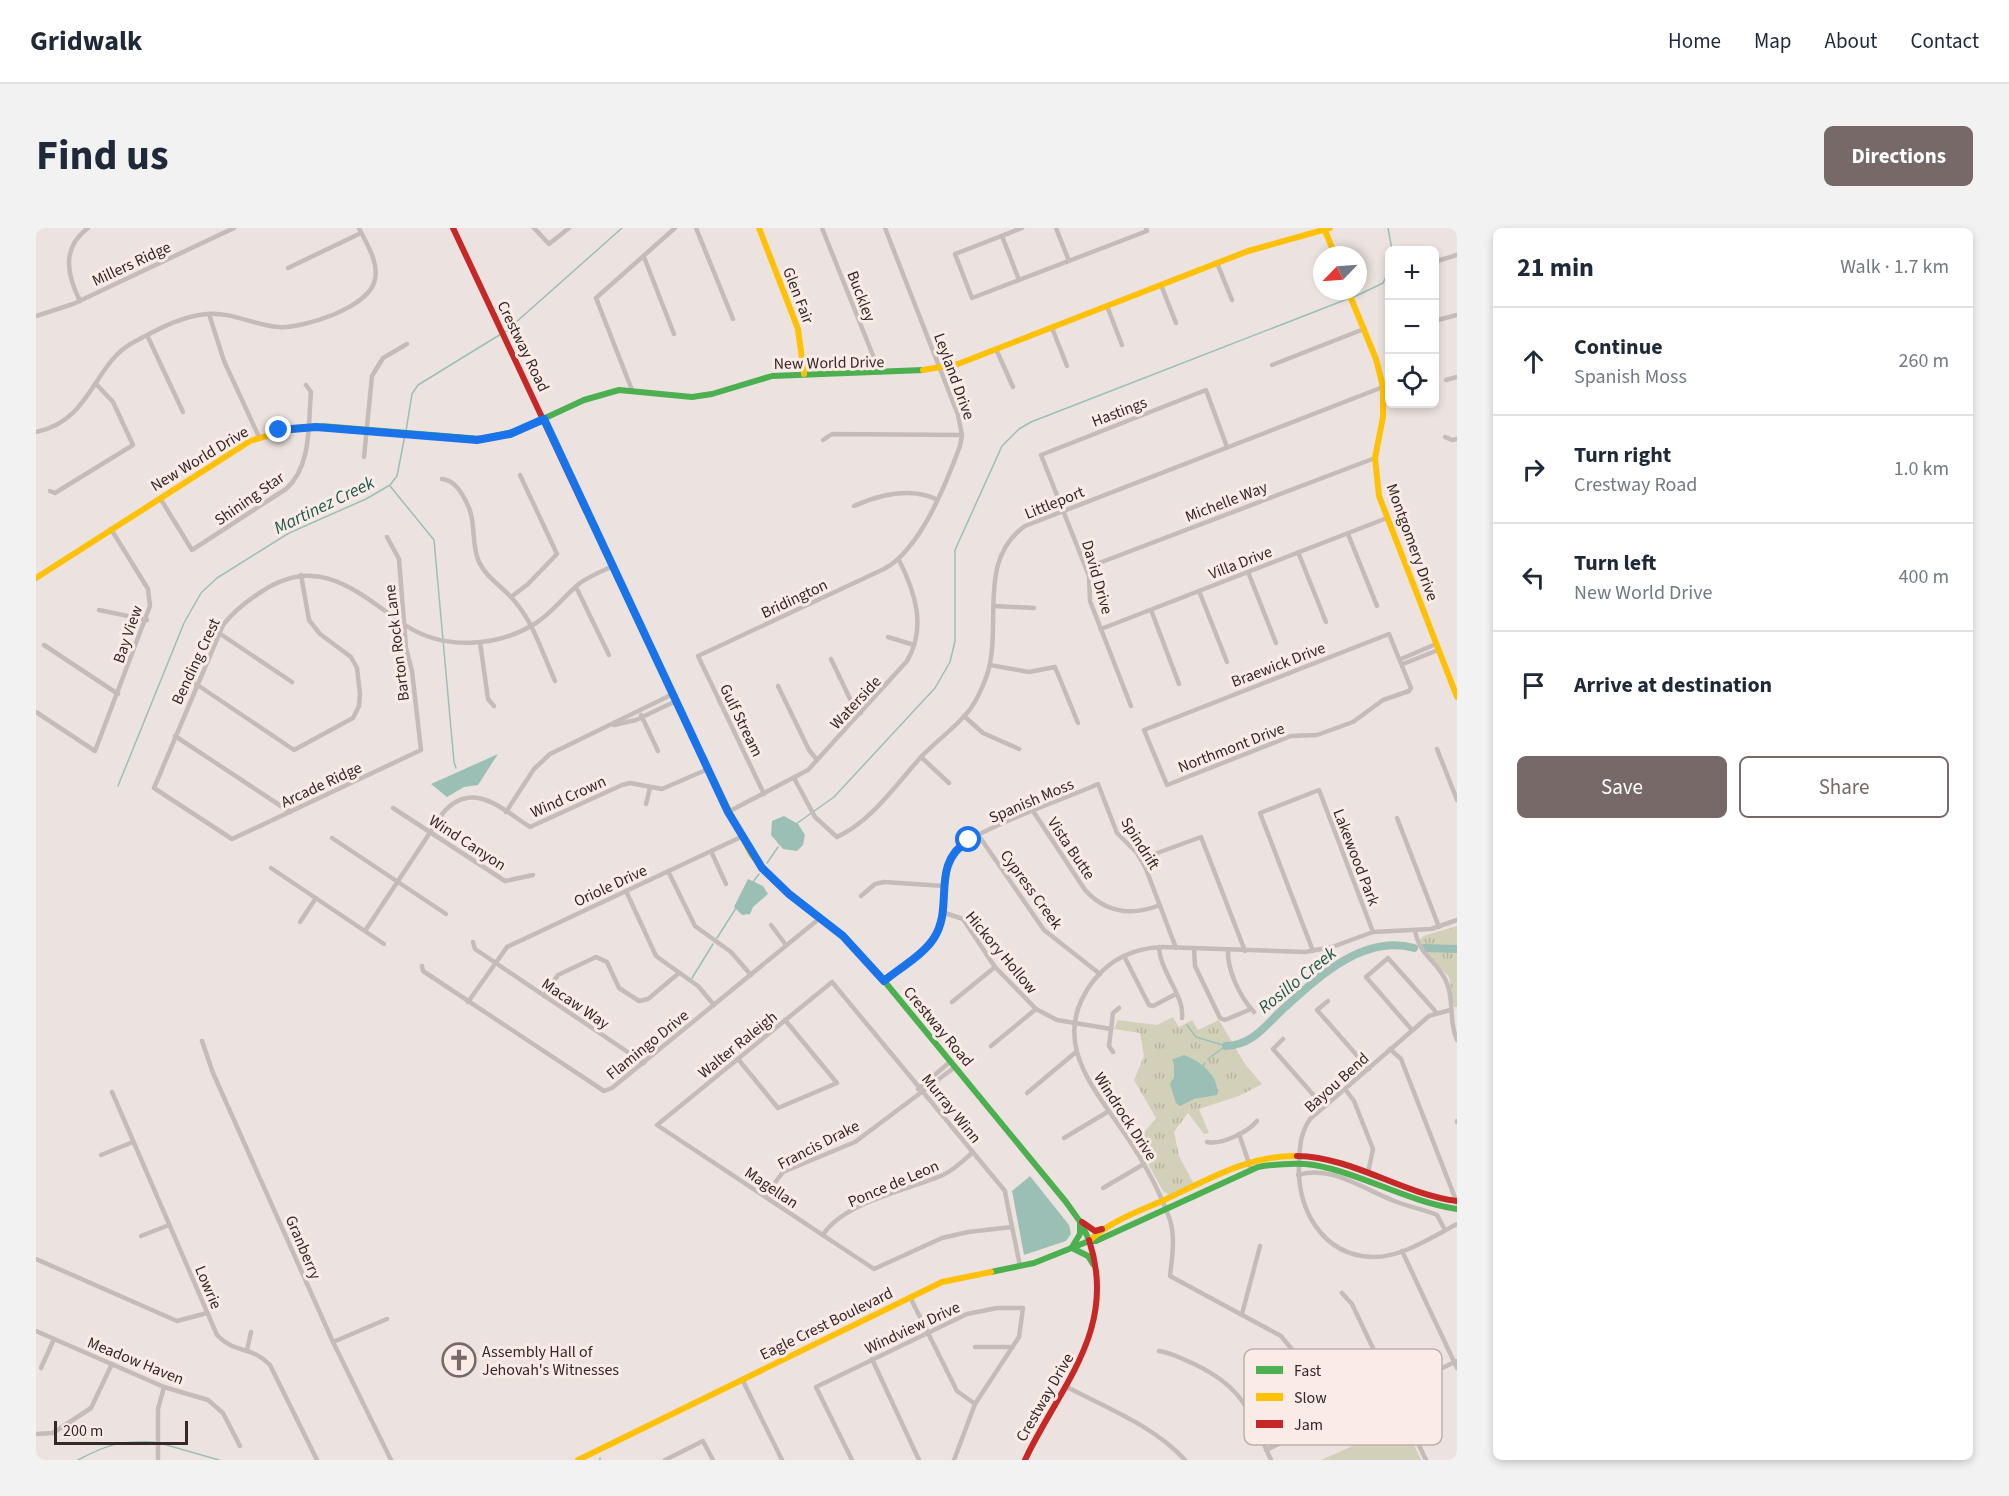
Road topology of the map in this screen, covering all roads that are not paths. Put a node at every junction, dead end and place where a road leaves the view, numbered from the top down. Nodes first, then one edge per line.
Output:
1 (88, 228) edge
2 (234, 228) edge
3 (453, 228) edge
4 (534, 228) edge
5 (569, 228) edge
6 (675, 228) edge
7 (696, 228) edge
8 (759, 228) edge
9 (822, 228) edge
10 (885, 228) edge
11 (1022, 228) edge
12 (1056, 228) edge
13 (1146, 228) edge
14 (1327, 228) edge
15 (360, 231) edge
16 (1002, 236) junction
17 (1332, 246) edge
18 (1457, 255) edge
19 (644, 257) junction
20 (1439, 260) edge
21 (1069, 261) junction
22 (1217, 263) junction
23 (288, 268) dead end
24 (1019, 280) junction
25 (1161, 285) junction
26 (1232, 300) dead end
27 (1352, 300) edge
28 (80, 301) junction
29 (1107, 306) junction
30 (209, 314) junction
31 (1457, 315) edge
32 (36, 316) edge
33 (733, 319) dead end
34 (1439, 320) edge
35 (1176, 323) dead end
36 (1052, 328) junction
37 (1364, 329) junction
38 (674, 334) dead end
39 (147, 335) junction
40 (406, 344) dead end
41 (1122, 345) dead end
42 (996, 349) junction
43 (1272, 365) dead end
44 (1067, 366) dead end
45 (940, 368) junction
46 (804, 374) junction
47 (880, 374) junction
48 (1457, 377) edge
49 (1446, 380) dead end
50 (97, 385) junction
51 (306, 385) dead end
52 (1013, 387) dead end
53 (1383, 387) junction
54 (632, 390) junction
55 (183, 412) dead end
56 (544, 419) junction
57 (308, 427) junction
58 (366, 431) junction
59 (36, 432) edge
60 (962, 435) junction
61 (259, 437) junction
62 (1446, 437) dead end
63 (1457, 439) edge
64 (823, 440) dead end
65 (1227, 447) junction
66 (1041, 455) joint
67 (364, 458) dead end
68 (1375, 458) junction
69 (519, 475) dead end
70 (442, 479) dead end
71 (50, 491) dead end
72 (160, 498) junction
73 (936, 499) junction
74 (854, 506) dead end
75 (1063, 510) junction
76 (1387, 518) junction
77 (111, 529) junction
78 (1348, 534) junction
79 (387, 537) dead end
80 (1298, 552) junction
81 (899, 560) junction
82 (613, 566) junction
83 (1086, 568) junction
84 (1248, 572) junction
85 (301, 575) junction
86 (36, 578) edge
87 (576, 586) junction
88 (1199, 591) junction
89 (511, 597) junction
90 (994, 606) junction
91 (1377, 606) dead end
92 (1034, 608) dead end
93 (99, 610) dead end
94 (1151, 610) junction
95 (147, 620) junction
96 (1326, 622) dead end
97 (405, 625) junction
98 (530, 626) junction
99 (1101, 629) junction
100 (219, 633) junction
101 (888, 637) dead end
102 (480, 642) junction
103 (1276, 643) dead end
104 (44, 645) dead end
105 (914, 645) junction
106 (1437, 647) junction
107 (609, 655) dead end
108 (698, 656) joint
109 (831, 659) dead end
110 (1227, 662) dead end
111 (1402, 662) junction
112 (990, 664) junction
113 (555, 681) dead end
114 (292, 682) dead end
115 (196, 684) junction
116 (1179, 684) dead end
117 (778, 686) dead end
118 (118, 694) junction
119 (675, 697) junction
120 (1457, 697) edge
121 (494, 706) dead end
122 (1131, 706) dead end
123 (639, 710) junction
124 (36, 712) edge
125 (861, 713) junction
126 (964, 716) junction
127 (642, 717) junction
128 (1078, 723) dead end
129 (612, 725) junction
130 (175, 736) junction
131 (1019, 749) dead end
132 (1437, 749) dead end
133 (421, 750) joint
134 (658, 751) dead end
135 (921, 757) junction
136 (817, 760) junction
137 (708, 769) junction
138 (794, 778) junction
139 (949, 783) dead end
140 (1098, 784) joint
141 (1167, 785) joint
142 (650, 788) junction
143 (764, 794) junction
144 (1457, 800) edge
145 (646, 804) dead end
146 (393, 808) dead end
147 (1033, 811) junction
148 (290, 812) junction
149 (506, 812) junction
150 (728, 812) junction
151 (1397, 818) dead end
152 (430, 832) junction
153 (979, 836) junction
154 (741, 837) junction
155 (332, 838) dead end
156 (232, 839) joint
157 (711, 851) junction
158 (1141, 859) junction
159 (271, 868) dead end
160 (668, 871) junction
161 (533, 875) dead end
162 (398, 881) junction
163 (726, 884) dead end
164 (944, 886) junction
165 (626, 891) junction
166 (861, 896) dead end
167 (316, 898) junction
168 (1160, 905) junction
169 (942, 912) junction
170 (446, 914) dead end
171 (820, 918) junction
172 (1457, 920) edge
173 (300, 922) dead end
174 (771, 925) dead end
175 (1439, 927) junction
176 (1415, 930) junction
177 (365, 931) junction
178 (1373, 932) junction
179 (473, 942) dead end
180 (384, 944) dead end
181 (786, 945) junction
182 (1159, 947) junction
183 (1176, 948) junction
184 (1194, 948) junction
185 (1228, 950) junction
186 (1245, 951) junction
187 (1313, 951) junction
188 (1124, 956) junction
189 (495, 963) junction
190 (422, 966) dead end
191 (995, 967) junction
192 (679, 973) junction
193 (1100, 974) junction
194 (751, 975) junction
195 (884, 981) junction
196 (832, 982) joint
197 (1176, 994) junction
198 (544, 996) junction
199 (1328, 1000) dead end
200 (468, 1002) junction
201 (952, 1002) dead end
202 (714, 1005) junction
203 (1119, 1008) dead end
204 (1036, 1009) junction
205 (1450, 1010) junction
206 (1436, 1012) junction
207 (1182, 1018) dead end
208 (785, 1020) junction
209 (1076, 1024) junction
210 (1111, 1029) junction
211 (1413, 1030) junction
212 (1283, 1039) dead end
213 (1457, 1040) edge
214 (202, 1041) dead end
215 (991, 1046) dead end
216 (1390, 1049) junction
217 (1076, 1052) junction
218 (1113, 1052) dead end
219 (738, 1059) junction
220 (951, 1061) junction
221 (644, 1062) junction
222 (955, 1067) junction
223 (1369, 1069) junction
224 (919, 1087) junction
225 (1345, 1089) junction
226 (112, 1092) dead end
227 (923, 1092) junction
228 (1027, 1093) dead end
229 (916, 1094) junction
230 (1324, 1107) junction
231 (1109, 1111) junction
232 (1257, 1120) dead end
233 (657, 1125) joint
234 (1239, 1134) junction
235 (1064, 1138) dead end
236 (133, 1142) junction
237 (1207, 1142) dead end
238 (973, 1152) junction
239 (1299, 1154) junction
240 (101, 1155) dead end
241 (1248, 1161) junction
242 (1299, 1162) junction
243 (1144, 1164) junction
244 (1251, 1169) junction
245 (1368, 1173) junction
246 (1298, 1175) junction
247 (1103, 1188) dead end
248 (765, 1196) junction
249 (1457, 1202) edge
250 (1163, 1204) junction
251 (1457, 1209) edge
252 (1078, 1220) junction
253 (1457, 1224) edge
254 (169, 1225) junction
255 (1012, 1227) junction
256 (1108, 1228) junction
257 (1445, 1230) junction
258 (823, 1235) junction
259 (141, 1236) dead end
260 (1104, 1237) junction
261 (1089, 1241) junction
262 (1260, 1246) dead end
263 (1072, 1249) junction
264 (1402, 1251) junction
265 (36, 1259) edge
266 (1094, 1264) junction
267 (1020, 1266) junction
268 (1342, 1293) dead end
269 (910, 1297) junction
270 (207, 1313) junction
271 (1242, 1314) junction
272 (387, 1319) dead end
273 (36, 1331) edge
274 (251, 1332) dead end
275 (928, 1332) junction
276 (54, 1339) junction
277 (333, 1342) junction
278 (975, 1347) dead end
279 (1013, 1347) junction
280 (1291, 1349) edge
281 (1374, 1349) edge
282 (247, 1350) junction
283 (1159, 1351) dead end
284 (872, 1359) junction
285 (1456, 1362) edge
286 (112, 1364) junction
287 (41, 1368) dead end
288 (1442, 1368) edge
289 (1457, 1368) edge
290 (742, 1379) junction
291 (164, 1387) junction
292 (1067, 1387) junction
293 (1244, 1402) edge
294 (975, 1404) junction
295 (36, 1434) edge
296 (1264, 1445) edge
297 (1277, 1445) edge
298 (1419, 1445) edge
299 (240, 1446) dead end
300 (1266, 1450) junction
301 (581, 1459) edge
302 (158, 1460) edge
303 (317, 1460) edge
304 (391, 1460) edge
305 (665, 1460) edge
306 (712, 1460) edge
307 (782, 1460) edge
308 (852, 1460) edge
309 (919, 1460) edge
310 (954, 1460) edge
311 (1025, 1460) edge
312 (1185, 1460) edge
313 (1271, 1460) edge
314 (1426, 1460) edge

1 - 28 street
2 - 28 street, Millers Ridge
3 - 56 main road, Crestway Road
4 - 5 street
6 - 19 street
7 - 33 street
8 - 46 main road, Glen Fair
9 - 47 street, Buckley
10 - 45 street, Leyland Drive
11 - 16 street
12 - 21 street
13 - 21 street
14 - 17 main road
14 - 22 main road, New World Drive
15 - 23 street
15 - 30 street
16 - 24 street
16 - 24 street
18 - 20 street
19 - 38 street
19 - 54 street
21 - 24 street
22 - 25 main road, New World Drive
22 - 26 street
25 - 29 main road, New World Drive
25 - 35 street
27 - 37 main road, Montgomery Drive
28 - 32 street, Millers Ridge
29 - 36 main road, New World Drive
29 - 41 street
30 - 39 street
30 - 61 street
31 - 34 street
36 - 42 main road, New World Drive
36 - 44 street
37 - 43 street
37 - 53 main road, Montgomery Drive
39 - 50 street
39 - 55 street
40 - 58 street
42 - 45 main road, New World Drive
42 - 52 street
45 - 47 main road, New World Drive
45 - 60 street, Leyland Drive
46 - 47 main road, New World Drive
46 - 54 main road, New World Drive
48 - 49 street
50 - 59 street
50 - 71 street
51 - 57 street, Shining Star
53 - 65 street, Littleport
53 - 68 main road, Montgomery Drive
54 - 56 main road, New World Drive
56 - 58 main road, New World Drive
56 - 82 main road, Crestway Road
57 - 58 main road, New World Drive
57 - 61 main road, New World Drive
57 - 72 street, Shining Star
58 - 67 street
60 - 64 street
60 - 73 street, Leyland Drive
61 - 72 main road, New World Drive
62 - 63 street
65 - 66 street, Hastings
65 - 75 street, Littleport
66 - 75 street, David Drive
68 - 76 main road, Montgomery Drive
68 - 83 street, Michelle Way
69 - 89 street
70 - 89 street
72 - 77 main road, New World Drive
73 - 74 street
73 - 81 street, Leyland Drive
75 - 83 street, David Drive
75 - 90 street, Littleport
76 - 78 street, Villa Drive
76 - 106 main road, Montgomery Drive
77 - 86 main road, New World Drive
77 - 95 street, Bay View
78 - 80 street, Villa Drive
78 - 91 street
79 - 97 street, Barton Rock Lane
80 - 84 street, Villa Drive
80 - 96 street
81 - 105 street, Waterside
81 - 108 street, Bridington
82 - 87 street, Bending Crest
82 - 119 main road, Crestway Road
83 - 99 street, David Drive
84 - 88 street, Villa Drive
84 - 103 street
85 - 97 street, Bending Crest
85 - 100 street, Bending Crest
85 - 115 street
87 - 98 street, Bending Crest
87 - 107 street
88 - 94 street, Villa Drive
88 - 110 street
89 - 98 street
90 - 92 street
90 - 112 street, Littleport
93 - 95 street
94 - 99 street, Villa Drive
94 - 116 street
95 - 118 street, Bay View
97 - 102 street, Bending Crest
97 - 133 street, Barton Rock Lane
98 - 102 street, Bending Crest
98 - 113 street
99 - 122 street, David Drive
100 - 114 street
100 - 115 street, Bending Crest
101 - 105 street
102 - 121 street
104 - 118 street
105 - 125 street, Waterside
106 - 111 street
106 - 120 main road, Montgomery Drive
108 - 143 street, Gulf Stream
109 - 125 street
111 - 141 street, Northmont Drive
111 - 141 street, Braewick Drive
112 - 126 street, Littleport
112 - 128 street
115 - 130 street, Bending Crest
117 - 136 street
118 - 124 street, Bay View
119 - 123 street
119 - 127 street
119 - 137 main road, Crestway Road
123 - 127 street
123 - 129 street
125 - 136 street, Waterside
126 - 131 street
126 - 135 street, Littleport
127 - 129 street
127 - 134 street
129 - 149 street
130 - 148 street
130 - 156 street, Bending Crest
132 - 144 street
133 - 148 street, Arcade Ridge
135 - 138 street, Littleport
135 - 139 street
136 - 138 street, Waterside
137 - 142 street, Wind Crown
137 - 150 main road, Crestway Road
138 - 143 street, Waterside
140 - 147 street, Spanish Moss
140 - 158 street, Spindrift
142 - 145 street
142 - 149 street, Wind Crown
143 - 150 street, Waterside
146 - 152 street, Wind Canyon
147 - 153 street, Spanish Moss
147 - 168 street, Vista Butte
148 - 156 street, Arcade Ridge
149 - 152 street, Wind Crown
150 - 154 main road, Crestway Road
151 - 175 street
152 - 161 street, Wind Canyon
152 - 162 street, Wind Crown
153 - 164 street, Spanish Moss
153 - 193 street, Cypress Creek
154 - 157 street, Oriole Drive
154 - 171 main road, Crestway Road
155 - 162 street
157 - 160 street, Oriole Drive
157 - 163 street
158 - 168 street, Spindrift
158 - 186 street
159 - 167 street
160 - 165 street, Oriole Drive
160 - 194 street
162 - 170 street
162 - 177 street, Wind Crown
164 - 166 street
164 - 169 street, Spanish Moss
165 - 189 street, Oriole Drive
165 - 192 street
167 - 173 street
167 - 177 street
168 - 183 street, Spindrift
169 - 191 street, Hickory Hollow
169 - 195 street, Spanish Moss
171 - 181 street, Flamingo Drive
171 - 195 main road, Crestway Road
172 - 175 street, Windrock Drive
174 - 181 street
175 - 176 street, Windrock Drive
176 - 178 street, Windrock Drive
176 - 205 street
177 - 180 street
178 - 187 street, Windrock Drive
178 - 187 street, Lakewood Park
179 - 189 street
181 - 194 street, Flamingo Drive
182 - 183 street, Windrock Drive
182 - 188 street, Windrock Drive
182 - 197 street
183 - 184 street, Windrock Drive
184 - 185 street, Windrock Drive
184 - 185 street
185 - 186 street, Windrock Drive
186 - 187 street, Windrock Drive
188 - 193 street, Windrock Drive
188 - 197 street
189 - 198 street, Macaw Way
189 - 200 street, Oriole Drive
190 - 200 street, Flamingo Drive
191 - 201 street
191 - 204 street, Hickory Hollow
192 - 198 street
192 - 202 street
193 - 209 street, Windrock Drive
194 - 202 street, Flamingo Drive
195 - 220 main road, Crestway Road
196 - 208 street, Walter Raleigh
196 - 224 street, Murray Winn
197 - 207 street
198 - 221 street, Macaw Way
199 - 223 street
200 - 221 street, Flamingo Drive
202 - 221 street, Flamingo Drive
203 - 210 street
204 - 209 street, Hickory Hollow
204 - 215 street
205 - 206 street, Bayou Bend
205 - 213 street
206 - 211 street, Bayou Bend
206 - 211 street
208 - 219 street, Walter Raleigh
208 - 219 street
209 - 210 street, Hickory Hollow
209 - 217 street, Windrock Drive
210 - 218 street
211 - 216 street, Bayou Bend
212 - 230 street
214 - 277 street, Granberry
216 - 223 street, Bayou Bend
216 - 249 street
217 - 228 street
217 - 231 street, Windrock Drive
219 - 233 street, Walter Raleigh
220 - 222 main road, Crestway Road
220 - 224 street, Francis Drake
222 - 227 street, Francis Drake
222 - 252 main road, Crestway Road
223 - 225 street, Bayou Bend
224 - 227 street, Murray Winn
224 - 229 street, Francis Drake
225 - 230 street, Bayou Bend
225 - 245 street
226 - 236 street, Lowrie
227 - 229 street, Francis Drake
227 - 238 street, Murray Winn
229 - 248 street, Francis Drake
230 - 239 street, Bayou Bend
231 - 235 street
231 - 243 street, Windrock Drive
232 - 234 street
233 - 248 street, Magellan
234 - 237 street
234 - 241 street
236 - 240 street
236 - 254 street, Lowrie
238 - 255 street, Murray Winn
238 - 258 street, Ponce de Leon
239 - 241 main road, Eagle Crest Boulevard
239 - 242 street, Bayou Bend
239 - 245 main road, Eagle Crest Boulevard
241 - 244 street
241 - 250 main road, Eagle Crest Boulevard
242 - 244 main road, Eagle Crest Boulevard
242 - 246 street, Bayou Bend
242 - 251 main road, Eagle Crest Boulevard
243 - 247 street
243 - 250 street, Windrock Drive
244 - 250 main road, Eagle Crest Boulevard
245 - 249 main road, Eagle Crest Boulevard
246 - 257 street
246 - 264 street, Bayou Bend
248 - 258 street, Magellan
250 - 256 main road, Eagle Crest Boulevard
250 - 260 main road, Eagle Crest Boulevard
250 - 271 street, Windrock Drive
252 - 256 main road
252 - 261 main road, Crestway Road
252 - 263 main road
253 - 257 street, Bayou Bend
254 - 259 street
254 - 270 street, Lowrie
255 - 258 street, Magellan
255 - 267 street, Murray Winn
256 - 261 main road, Eagle Crest Boulevard
257 - 264 street, Bayou Bend
260 - 261 main road, Eagle Crest Boulevard
260 - 266 main road
261 - 263 main road, Eagle Crest Boulevard
261 - 266 main road, Crestway Drive
262 - 271 street
263 - 266 main road
263 - 267 main road, Eagle Crest Boulevard
264 - 285 street
265 - 270 street
266 - 292 main road, Crestway Drive
267 - 269 main road, Eagle Crest Boulevard
268 - 281 street
269 - 275 street
269 - 290 main road, Eagle Crest Boulevard
270 - 282 street, Lowrie
271 - 280 street, Windrock Drive
272 - 277 street
273 - 276 street, Meadow Haven
274 - 282 street
275 - 279 street, Windview Drive
275 - 284 street, Windview Drive
275 - 294 street
276 - 286 street, Meadow Haven
276 - 287 street
277 - 304 street, Granberry
278 - 279 street
279 - 294 street
282 - 303 street, Lowrie
283 - 293 street
284 - 308 street, Windview Drive
284 - 309 street
285 - 288 street
285 - 289 street
286 - 291 street, Meadow Haven
286 - 295 street
290 - 301 main road, Eagle Crest Boulevard
290 - 307 street
291 - 299 street, Meadow Haven
291 - 302 street
292 - 311 main road, Crestway Drive
292 - 312 street
294 - 310 street
296 - 300 street
297 - 300 street
298 - 314 street
300 - 313 street
305 - 306 street

